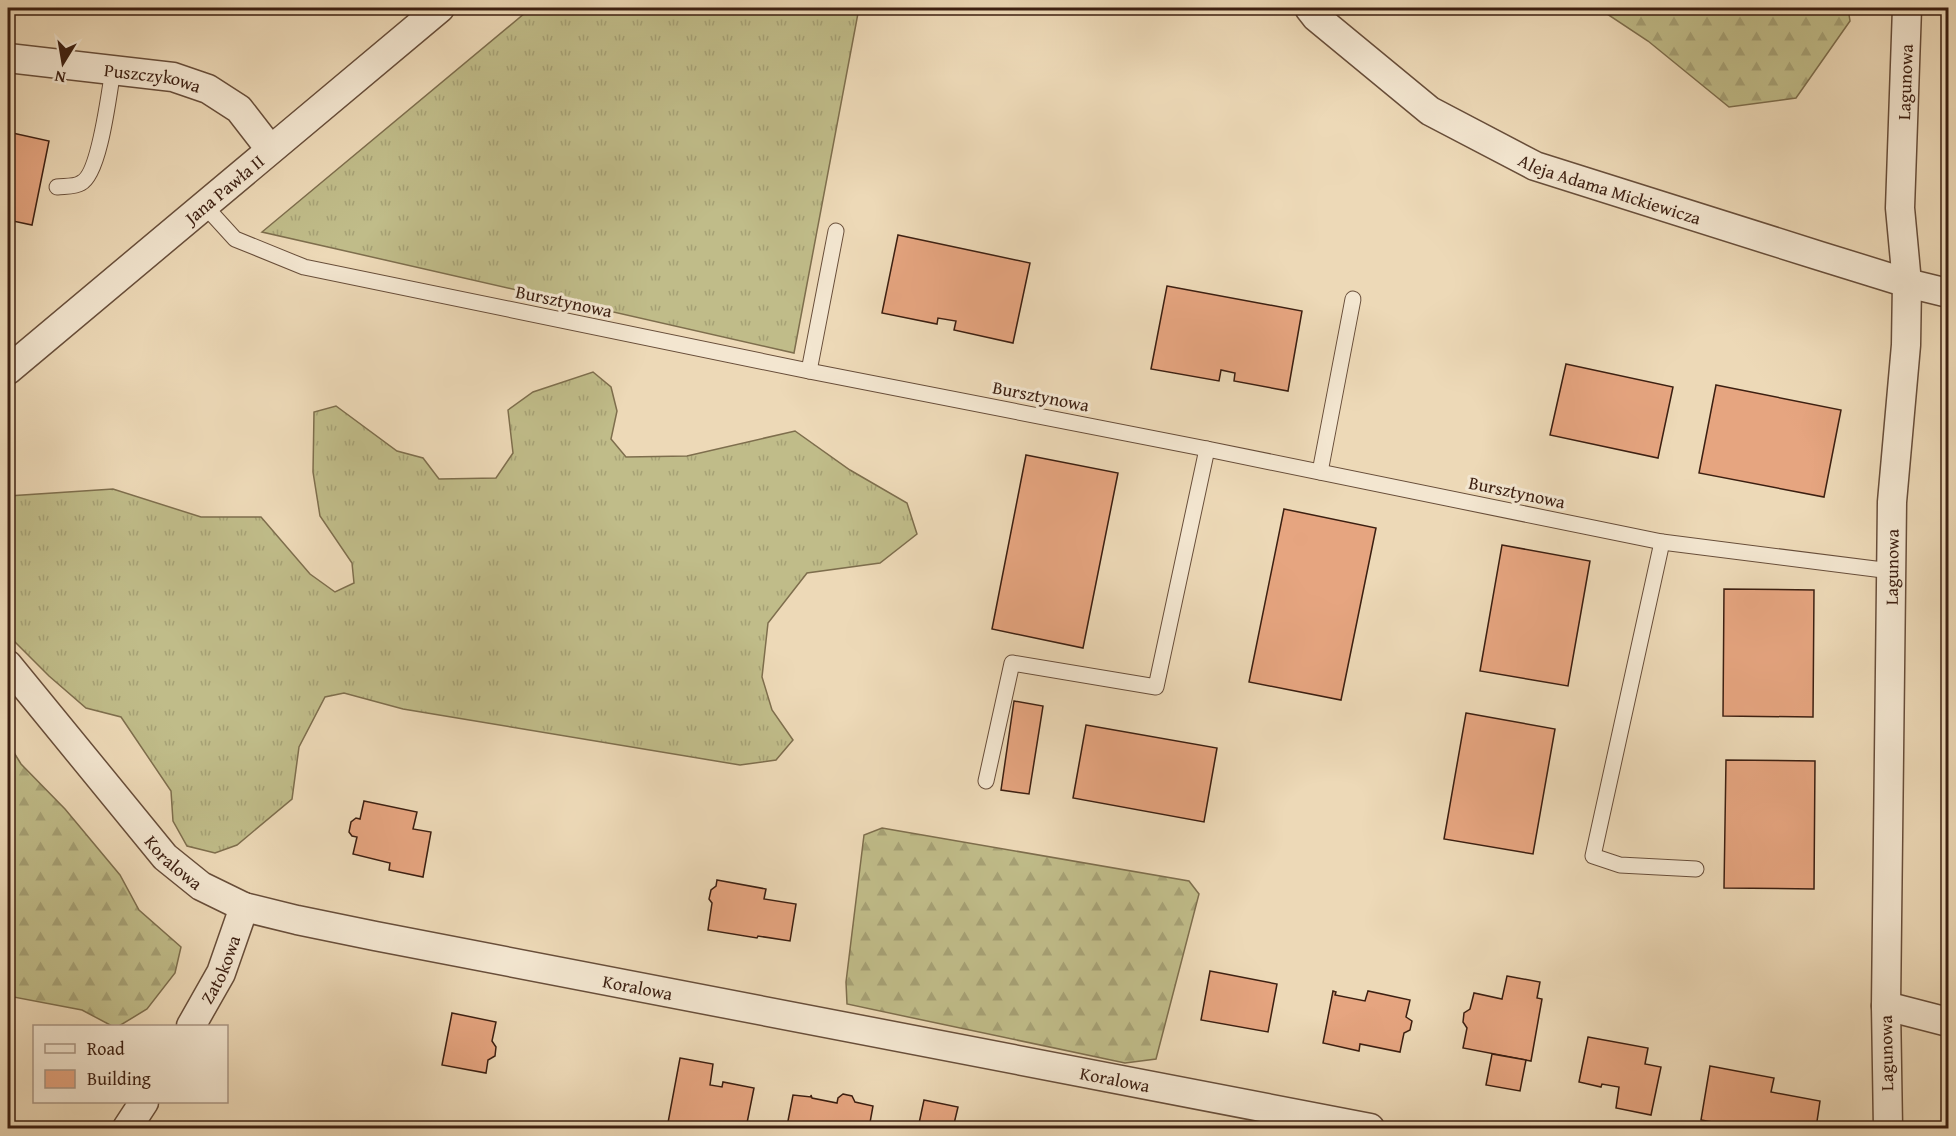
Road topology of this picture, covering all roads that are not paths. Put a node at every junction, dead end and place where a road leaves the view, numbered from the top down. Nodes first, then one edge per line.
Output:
1 (440, 8) edge
2 (1309, 8) edge
3 (1907, 8) edge
4 (8, 58) edge
5 (113, 70) junction
6 (270, 149) junction
7 (57, 187) dead end
8 (204, 205) junction
9 (837, 231) dead end
10 (1907, 283) junction
11 (1948, 293) edge
12 (1353, 298) dead end
13 (8, 370) edge
14 (809, 371) junction
15 (1207, 448) junction
16 (1320, 472) junction
17 (1662, 542) junction
18 (1891, 571) junction
19 (8, 665) edge
20 (986, 781) dead end
21 (1696, 869) dead end
22 (244, 907) junction
23 (1886, 1006) junction
24 (1948, 1022) edge
25 (191, 1025) edge
26 (143, 1103) edge
27 (128, 1128) edge
28 (1370, 1128) edge
29 (1888, 1128) edge

1 - 6 street, Jana Pawła II
2 - 10 street, Aleja Adama Mickiewicza
3 - 10 street, Lagunowa
4 - 5 street, Puszczykowa
5 - 6 street, Puszczykowa
5 - 7 lane
6 - 8 street, Jana Pawła II
8 - 13 street, Jana Pawła II
8 - 14 lane, Bursztynowa
9 - 14 lane
10 - 11 street, Aleja Adama Mickiewicza
10 - 18 street, Lagunowa
12 - 16 lane
14 - 15 lane, Bursztynowa
15 - 16 lane, Bursztynowa
15 - 20 lane
16 - 17 lane, Bursztynowa
17 - 18 lane, Bursztynowa
17 - 21 lane
18 - 23 street, Lagunowa
19 - 22 street, Koralowa
22 - 25 street, Zatokowa
22 - 28 street, Koralowa
23 - 24 street
23 - 29 street, Lagunowa
26 - 27 street

